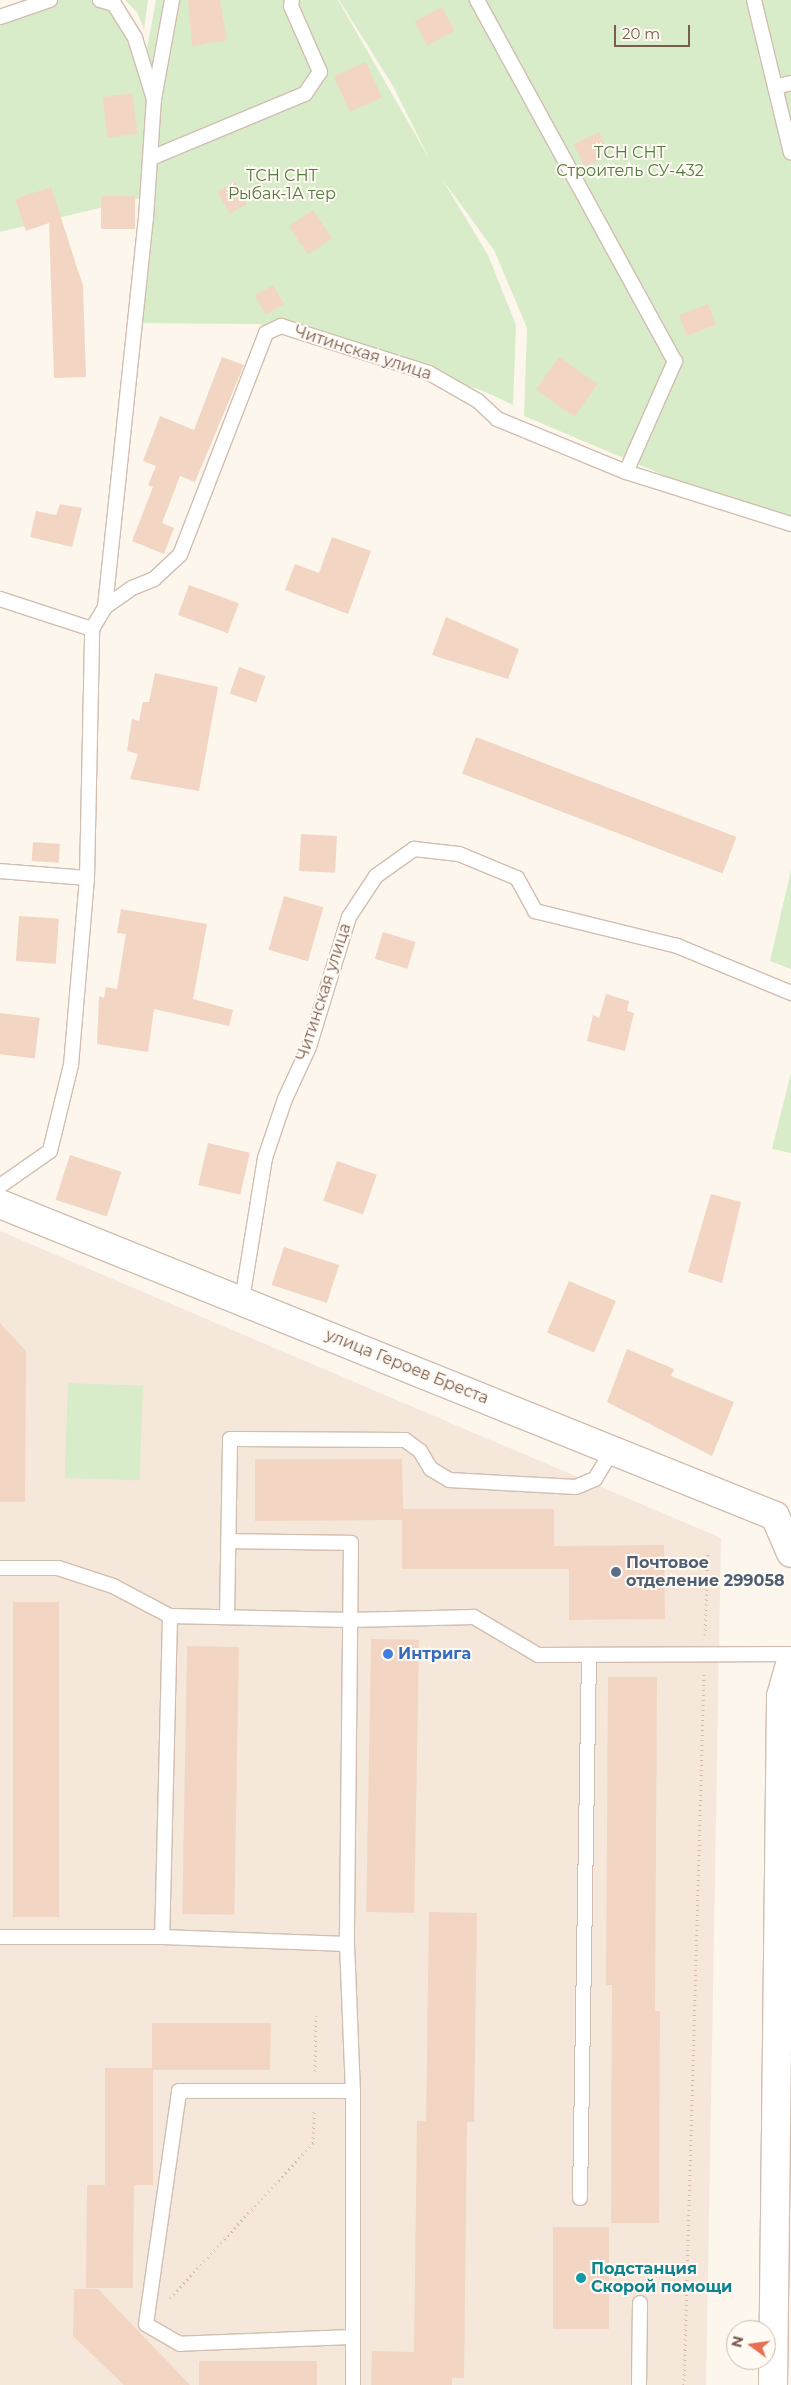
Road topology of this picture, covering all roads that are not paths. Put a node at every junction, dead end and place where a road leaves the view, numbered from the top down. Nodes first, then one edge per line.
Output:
1 (50, 0) edge
2 (100, 0) edge
3 (172, 0) edge
4 (292, 0) edge
5 (477, 0) edge
6 (754, 0) edge
7 (0, 17) edge
8 (791, 83) edge
9 (775, 87) junction
10 (154, 99) junction
11 (791, 153) edge
12 (151, 158) junction
13 (626, 472) junction
14 (791, 524) edge
15 (0, 599) edge
16 (105, 607) junction
17 (92, 629) junction
18 (0, 871) edge
19 (87, 878) junction
20 (791, 993) edge
21 (0, 1186) edge
22 (0, 1204) edge
23 (242, 1300) junction
24 (612, 1451) junction
25 (783, 1516) edge
26 (229, 1541) junction
27 (791, 1553) edge
28 (0, 1568) edge
29 (170, 1616) junction
30 (227, 1617) junction
31 (350, 1620) junction
32 (791, 1654) edge
33 (589, 1655) junction
34 (791, 1661) edge
35 (0, 1936) edge
36 (162, 1937) junction
37 (347, 1944) junction
38 (353, 2091) junction
39 (580, 2198) dead end
40 (640, 2303) dead end
41 (351, 2337) junction
42 (353, 2385) edge
43 (639, 2385) edge
44 (772, 2385) edge

1 - 7 lane
2 - 10 lane
3 - 10 lane
4 - 12 lane
5 - 13 lane
6 - 9 lane
8 - 9 lane
9 - 11 lane
10 - 12 lane
12 - 16 lane
13 - 14 lane, Читинская улица
13 - 16 lane, Читинская улица
15 - 17 lane
16 - 17 lane
17 - 19 lane
18 - 19 lane
19 - 21 lane
20 - 23 lane, Читинская улица
22 - 23 street, улица Героев Бреста
23 - 24 street, улица Героев Бреста
24 - 25 street, улица Героев Бреста
24 - 26 lane
25 - 27 street, улица Героев Бреста
26 - 30 lane
26 - 31 lane
28 - 29 lane
29 - 30 lane
29 - 36 lane
30 - 31 lane
31 - 33 lane
31 - 37 lane
32 - 33 lane
33 - 39 lane
34 - 44 street
35 - 36 lane
36 - 37 lane
37 - 38 lane
38 - 41 lane
38 - 41 lane
40 - 43 lane
41 - 42 lane

